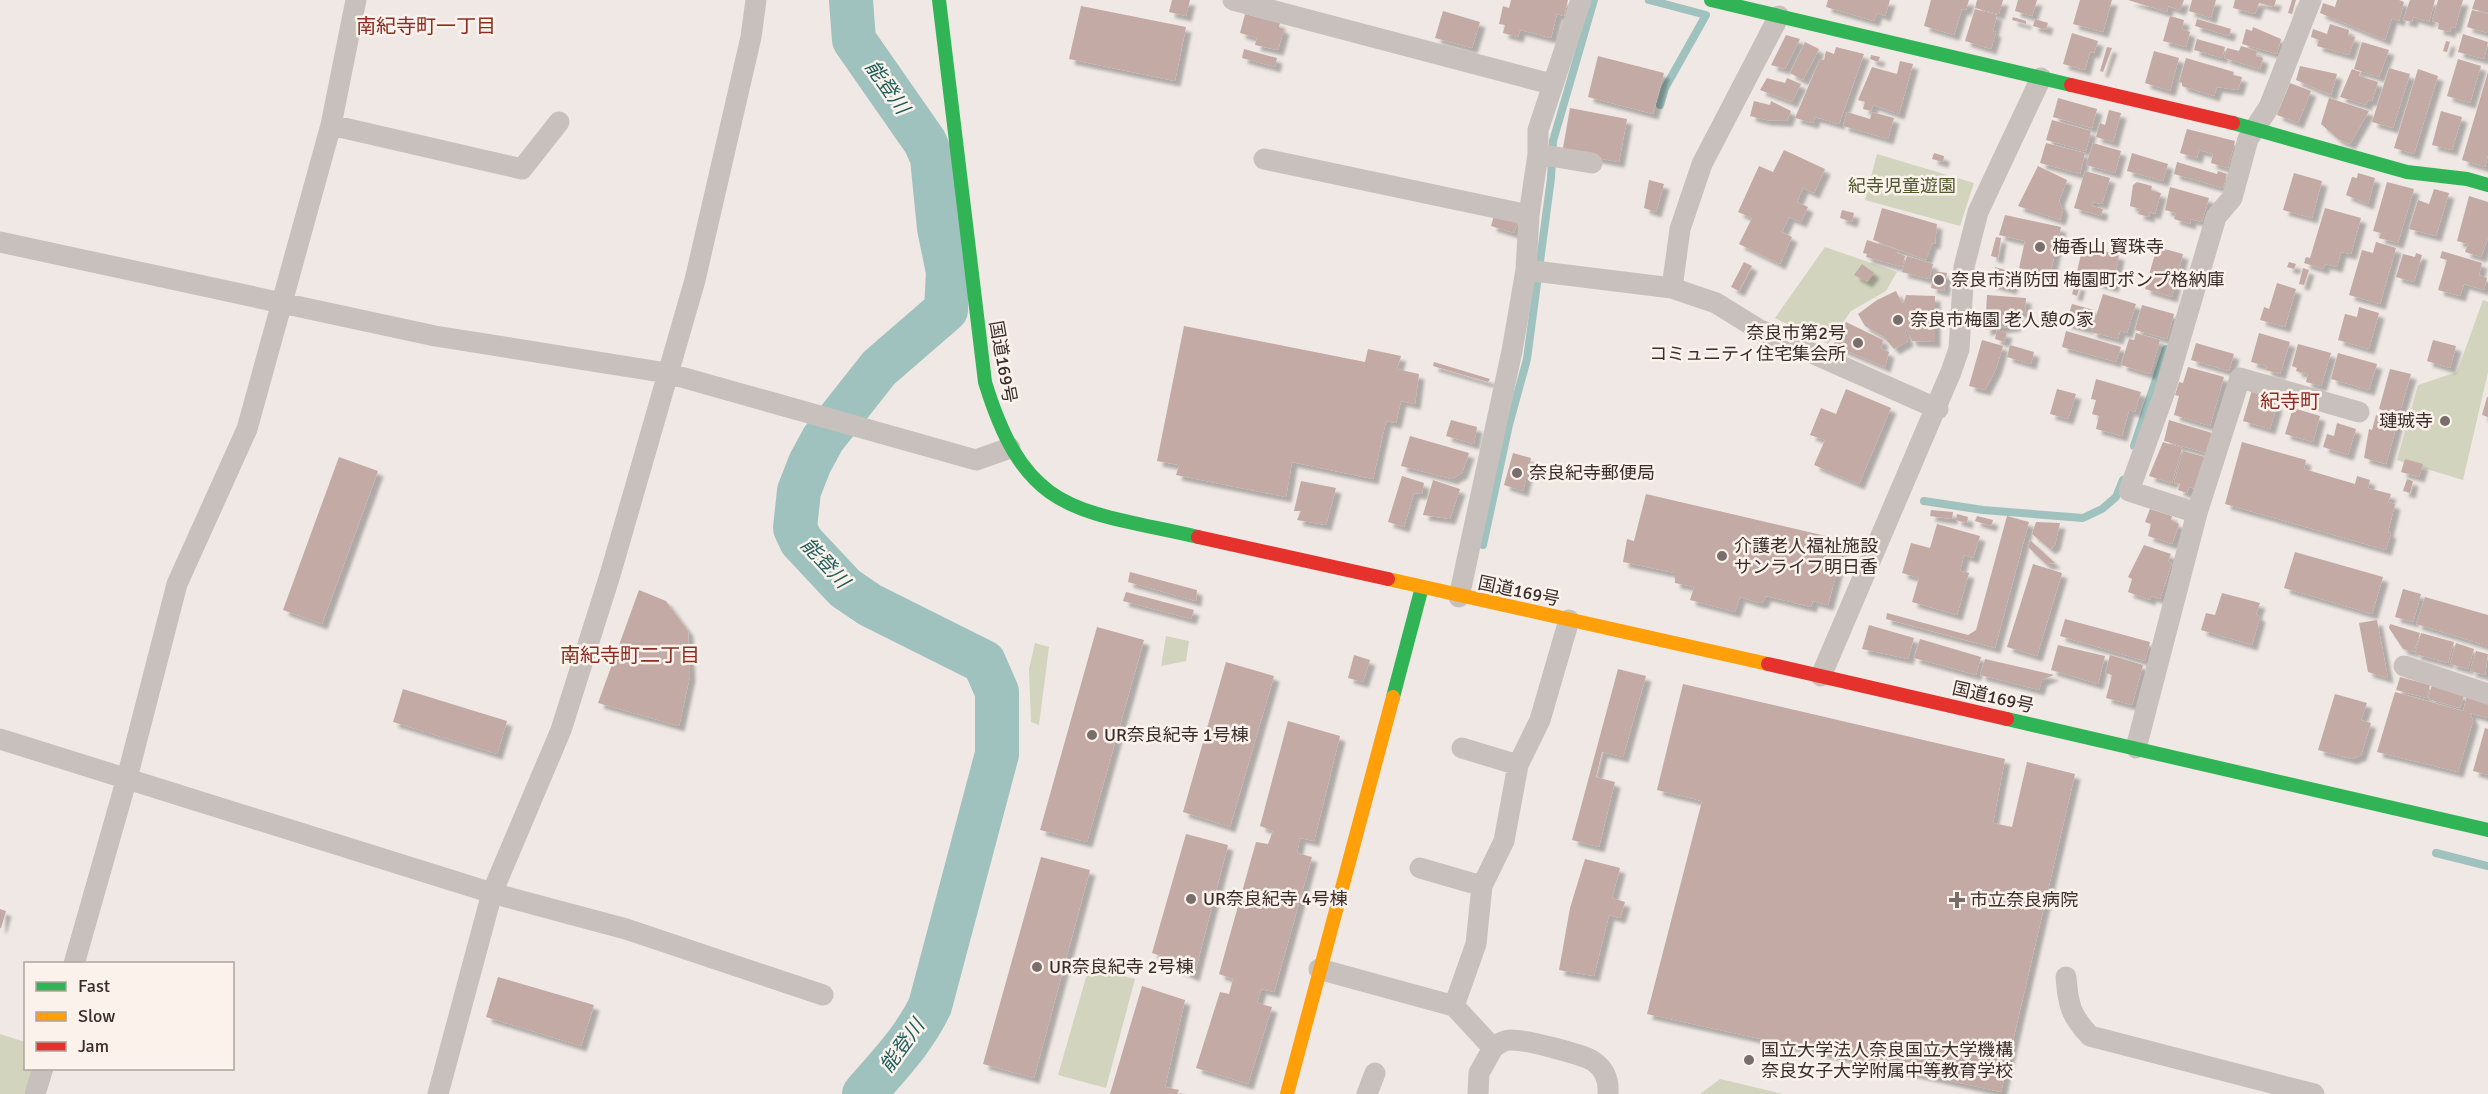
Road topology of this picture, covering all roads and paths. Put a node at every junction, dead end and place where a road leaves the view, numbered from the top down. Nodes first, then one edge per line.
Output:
1 (356, 0) edge
2 (756, 0) edge
3 (939, 0) edge
4 (1233, 0) edge
5 (1581, 0) edge
6 (1710, 0) edge
7 (2311, 0) edge
8 (1779, 16) junction
9 (2041, 78) junction
10 (1551, 84) junction
11 (559, 122) dead end
12 (331, 125) junction
13 (2255, 128) junction
14 (1539, 154) junction
15 (1264, 159) dead end
16 (1592, 164) dead end
17 (2488, 185) edge
18 (1529, 215) junction
19 (0, 242) edge
20 (1526, 270) junction
21 (1672, 288) junction
22 (283, 303) junction
23 (667, 373) junction
24 (1938, 409) junction
25 (2359, 412) dead end
26 (1010, 448) junction
27 (2197, 513) junction
28 (1422, 588) junction
29 (1459, 597) junction
30 (1569, 620) junction
31 (2404, 666) dead end
32 (1821, 676) junction
33 (2488, 694) edge
34 (0, 739) edge
35 (1462, 748) dead end
36 (2136, 748) junction
37 (1518, 765) junction
38 (127, 778) junction
39 (2488, 830) edge
40 (1420, 868) dead end
41 (1482, 886) junction
42 (492, 892) junction
43 (74, 962) edge
44 (1319, 969) junction
45 (2066, 977) dead end
46 (823, 995) dead end
47 (1454, 1006) junction
48 (1493, 1048) junction
49 (42, 1070) edge
50 (1375, 1073) dead end
51 (35, 1094) edge
52 (438, 1094) edge
53 (1287, 1094) edge
54 (1367, 1094) edge
55 (1478, 1094) edge
56 (1608, 1094) edge
57 (2314, 1094) edge

1 - 12 street
2 - 23 street
3 - 26 main road, 国道169号
4 - 10 street
5 - 10 street
6 - 8 main road
7 - 13 street
8 - 9 main road
8 - 21 street
9 - 13 main road
9 - 24 street
10 - 14 street
11 - 12 street
12 - 22 street
13 - 17 main road
13 - 27 street
14 - 16 street
14 - 18 street
15 - 18 street
18 - 20 street
19 - 22 street
20 - 21 street
20 - 29 street
21 - 24 street
22 - 23 street
22 - 38 street
23 - 26 street
23 - 42 street
24 - 32 street
25 - 27 street
26 - 28 main road, 国道169号
27 - 36 street
28 - 29 main road, 国道169号
28 - 44 main road
29 - 30 main road, 国道169号
30 - 32 main road, 国道169号
30 - 37 street
31 - 33 street
32 - 36 main road, 国道169号
34 - 38 street
35 - 37 street
36 - 39 main road, 国道169号
37 - 41 street
38 - 42 street
38 - 43 street
40 - 41 street
41 - 47 street
42 - 46 street
42 - 52 street
44 - 47 street
44 - 53 main road
45 - 57 street
47 - 48 street
48 - 55 street
48 - 56 street
49 - 51 street
50 - 54 street

